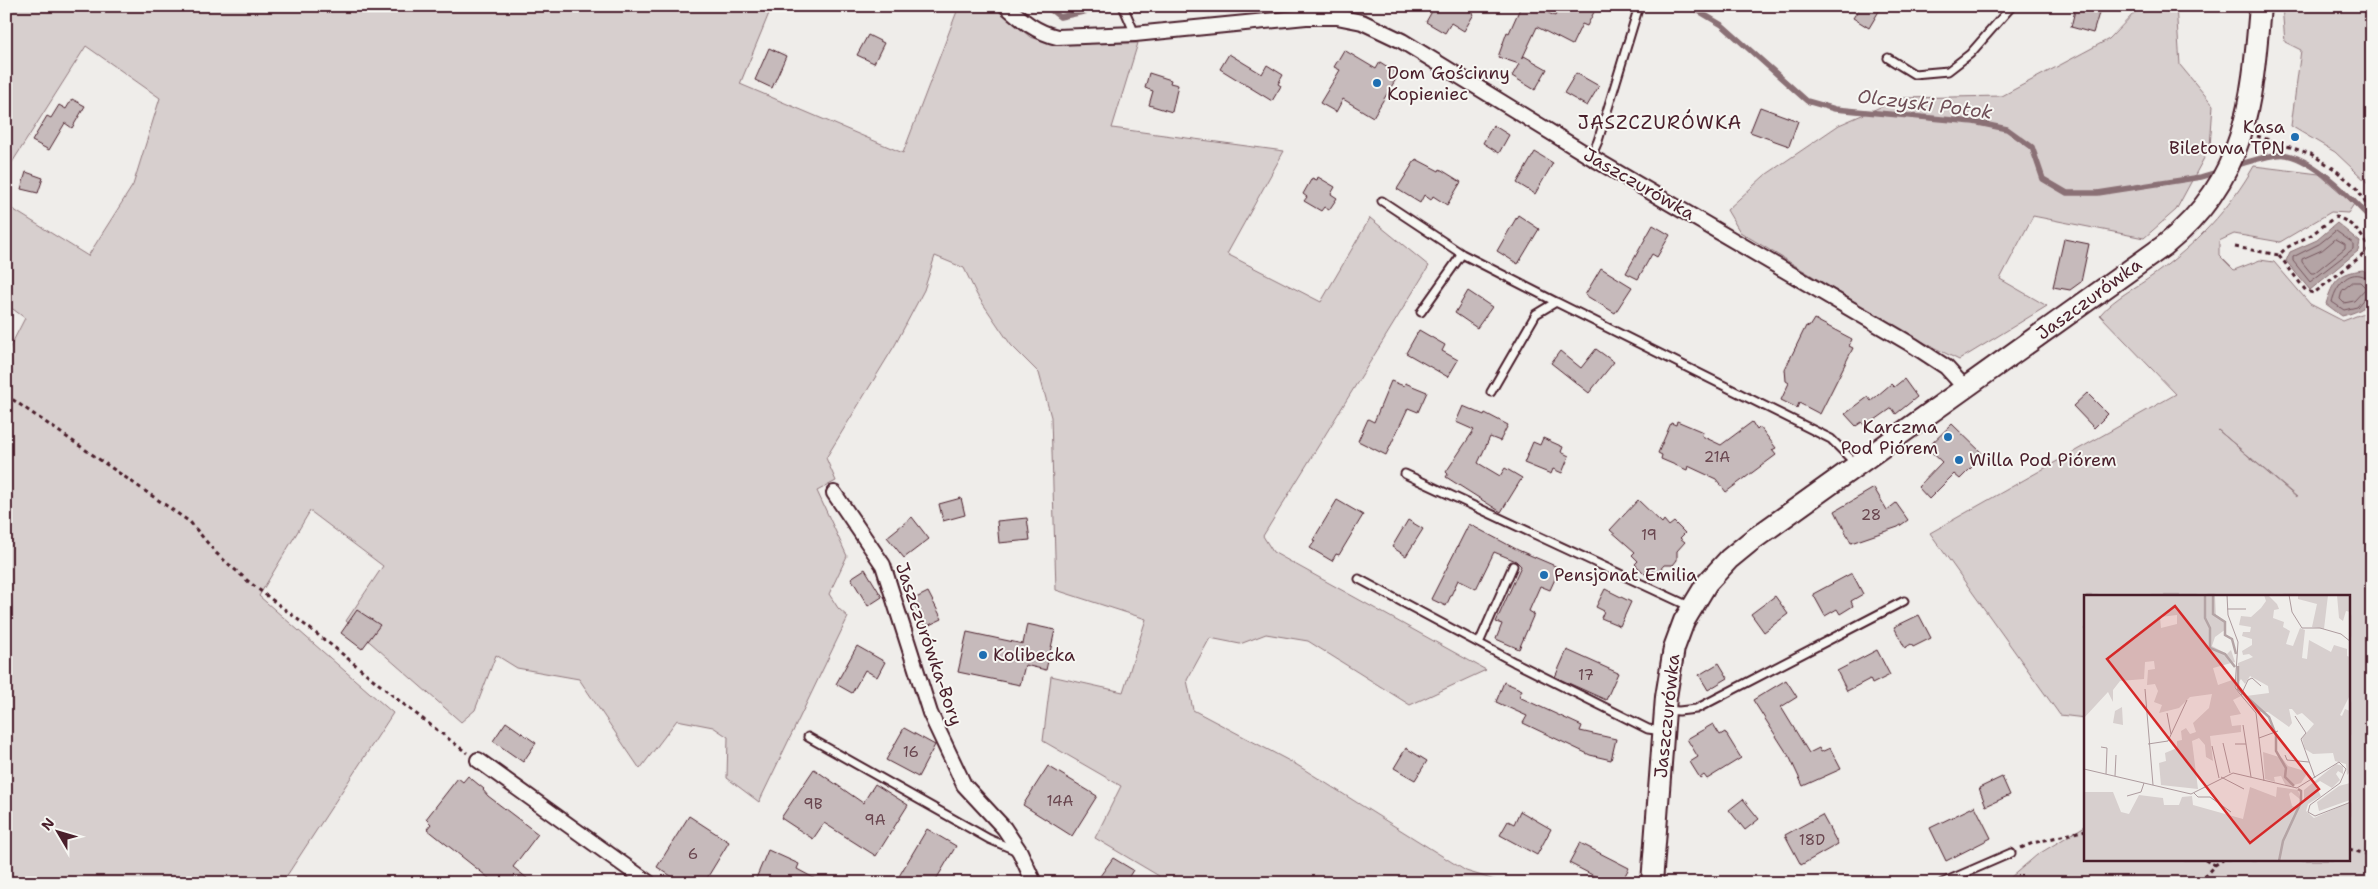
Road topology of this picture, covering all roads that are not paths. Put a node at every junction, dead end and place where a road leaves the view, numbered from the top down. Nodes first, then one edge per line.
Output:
1 (1006, 6) edge
2 (1123, 6) edge
3 (1639, 6) edge
4 (2012, 6) edge
5 (2260, 6) edge
6 (1136, 34) junction
7 (1888, 58) dead end
8 (1591, 157) junction
9 (1382, 201) dead end
10 (1462, 254) junction
11 (1556, 302) junction
12 (1421, 312) dead end
13 (1966, 388) junction
14 (1491, 392) dead end
15 (1857, 466) junction
16 (1405, 474) dead end
17 (834, 493) dead end
18 (1513, 566) dead end
19 (1359, 579) dead end
20 (1904, 601) dead end
21 (1691, 607) junction
22 (1479, 643) junction
23 (1665, 710) junction
24 (1663, 731) junction
25 (808, 737) dead end
26 (478, 760) road end
27 (1020, 852) junction
28 (2011, 853) road end
29 (649, 883) edge
30 (1034, 883) edge
31 (1652, 883) edge
32 (1942, 883) edge

1 - 6 street, Jaszczurówka
2 - 6 lane
3 - 8 lane
4 - 7 lane
5 - 13 street, Jaszczurówka
6 - 8 street, Jaszczurówka
8 - 13 street, Jaszczurówka
9 - 10 lane
10 - 11 lane
10 - 12 lane
11 - 14 lane
11 - 15 lane
13 - 15 street, Jaszczurówka
15 - 21 street, Jaszczurówka
16 - 21 lane
17 - 27 street, Jaszczurówka-Bory
18 - 22 lane
19 - 22 lane
20 - 23 lane
21 - 23 street, Jaszczurówka
22 - 24 lane
23 - 24 street, Jaszczurówka
24 - 31 street, Jaszczurówka
25 - 27 lane
26 - 29 street
27 - 30 street, Jaszczurówka-Bory
28 - 32 lane

